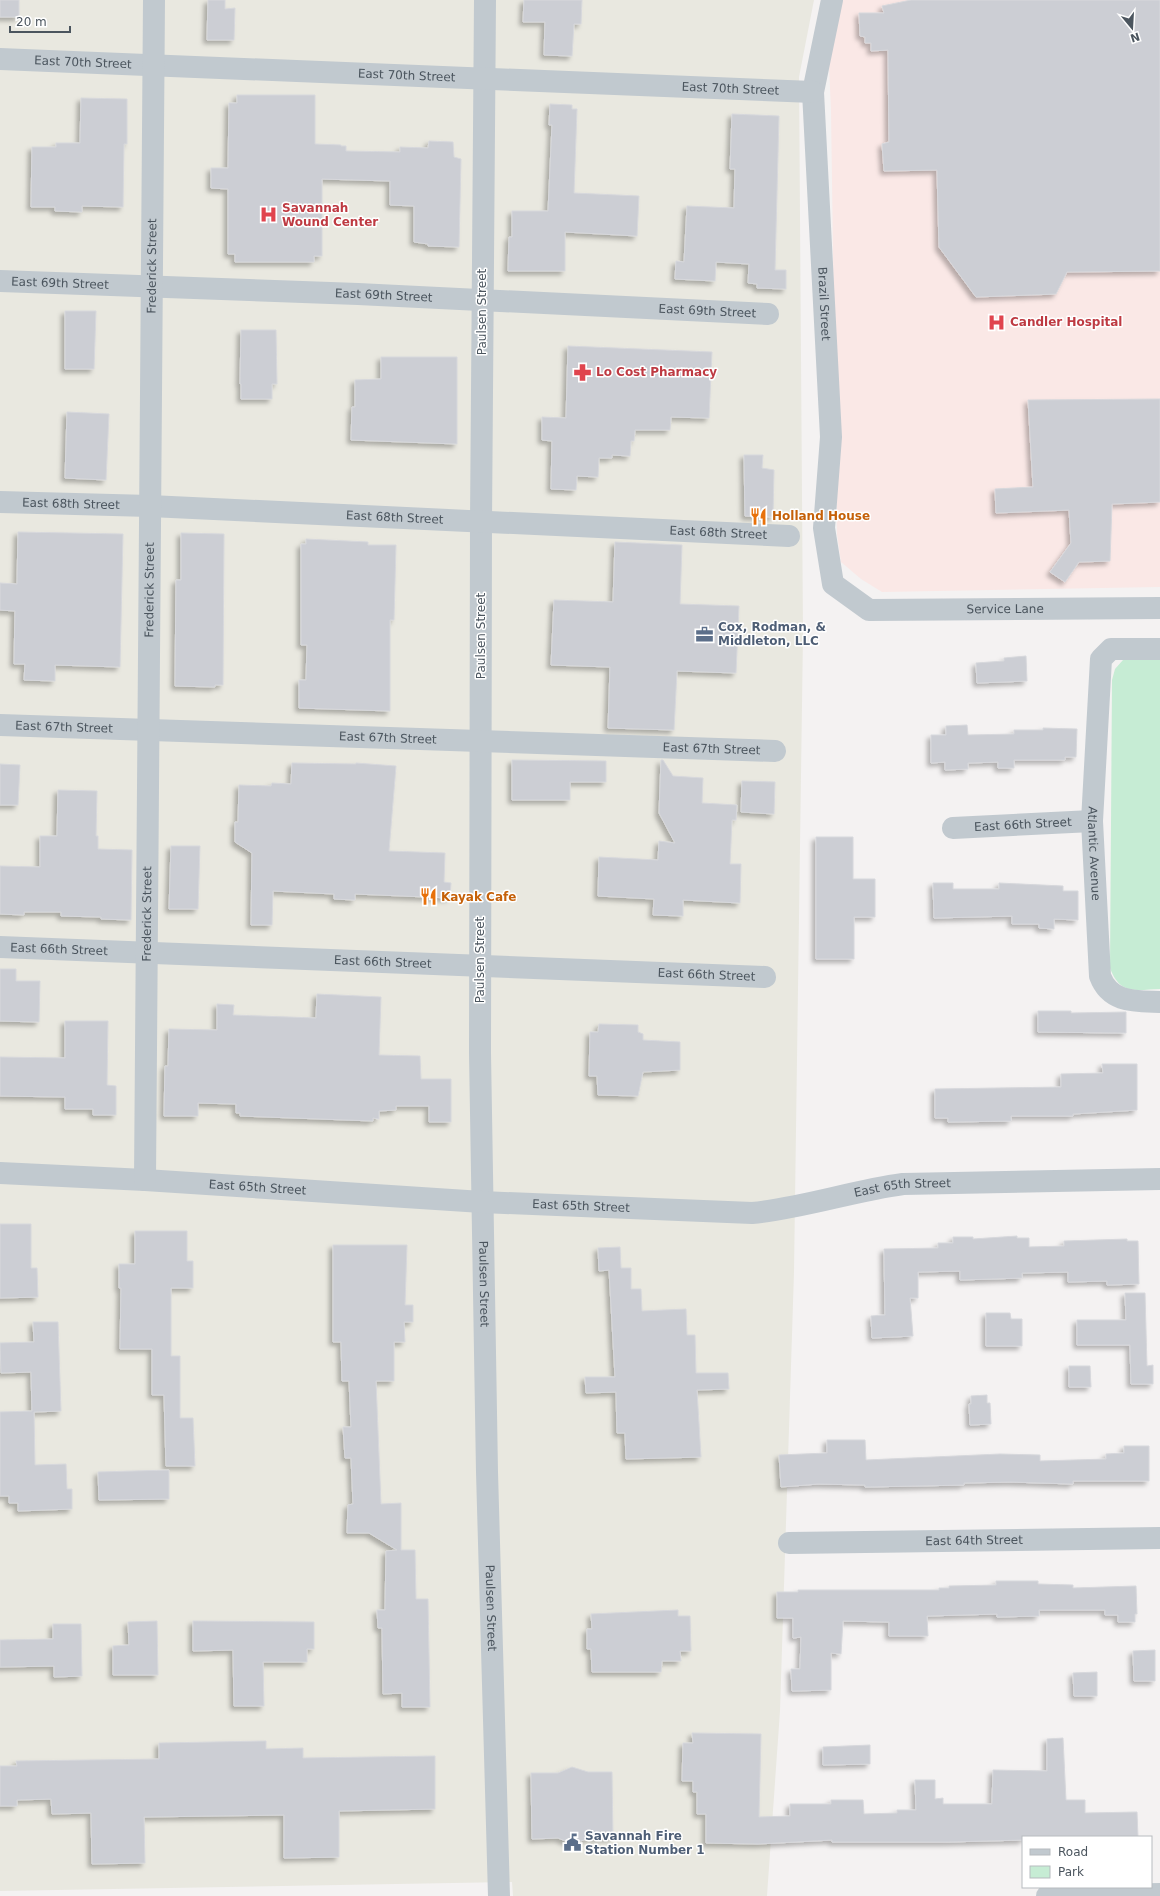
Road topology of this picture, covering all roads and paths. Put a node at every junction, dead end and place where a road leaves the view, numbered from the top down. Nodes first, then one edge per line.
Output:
1 (154, 0) edge
2 (485, 0) edge
3 (832, 0) edge
4 (0, 59) edge
5 (154, 66) junction
6 (484, 79) junction
7 (813, 92) junction
8 (0, 281) edge
9 (152, 287) junction
10 (482, 300) junction
11 (768, 314) dead end
12 (0, 502) edge
13 (150, 506) junction
14 (481, 523) junction
15 (789, 536) dead end
16 (853, 598) joint
17 (1160, 608) edge
18 (1160, 649) edge
19 (0, 725) edge
20 (148, 730) junction
21 (480, 741) junction
22 (775, 751) dead end
23 (1092, 821) junction
24 (953, 828) dead end
25 (0, 947) edge
26 (146, 952) junction
27 (480, 966) junction
28 (765, 977) dead end
29 (1160, 1002) edge
30 (0, 1173) edge
31 (1160, 1179) edge
32 (145, 1180) junction
33 (482, 1202) junction
34 (1160, 1538) edge
35 (789, 1543) dead end
36 (1160, 1894) edge
37 (500, 1896) edge
38 (1047, 1896) edge

1 - 5 street, Frederick Street
2 - 6 street, Paulsen Street
3 - 7 street, Brazil Street
4 - 5 street, East 70th Street
5 - 6 street, East 70th Street
5 - 9 street, Frederick Street
6 - 7 street, East 70th Street
6 - 10 street, Paulsen Street
7 - 16 street, Brazil Street
8 - 9 street, East 69th Street
9 - 10 street, East 69th Street
9 - 13 street, Frederick Street
10 - 11 street, East 69th Street
10 - 14 street, Paulsen Street
12 - 13 street, East 68th Street
13 - 14 street, East 68th Street
13 - 20 street, Frederick Street
14 - 15 street, East 68th Street
14 - 21 street, Paulsen Street
16 - 17 street, Service Lane
18 - 23 street, Atlantic Avenue
19 - 20 street, East 67th Street
20 - 21 street, East 67th Street
20 - 26 street, Frederick Street
21 - 22 street, East 67th Street
21 - 27 street, Paulsen Street
23 - 24 street, East 66th Street
23 - 29 street, Atlantic Avenue
25 - 26 street, East 66th Street
26 - 27 street, East 66th Street
26 - 32 street, Frederick Street
27 - 28 street, East 66th Street
27 - 33 street, Paulsen Street
30 - 32 street, East 65th Street
31 - 33 street, East 65th Street
32 - 33 street, East 65th Street
33 - 37 street, Paulsen Street
34 - 35 street, East 64th Street
36 - 38 street

